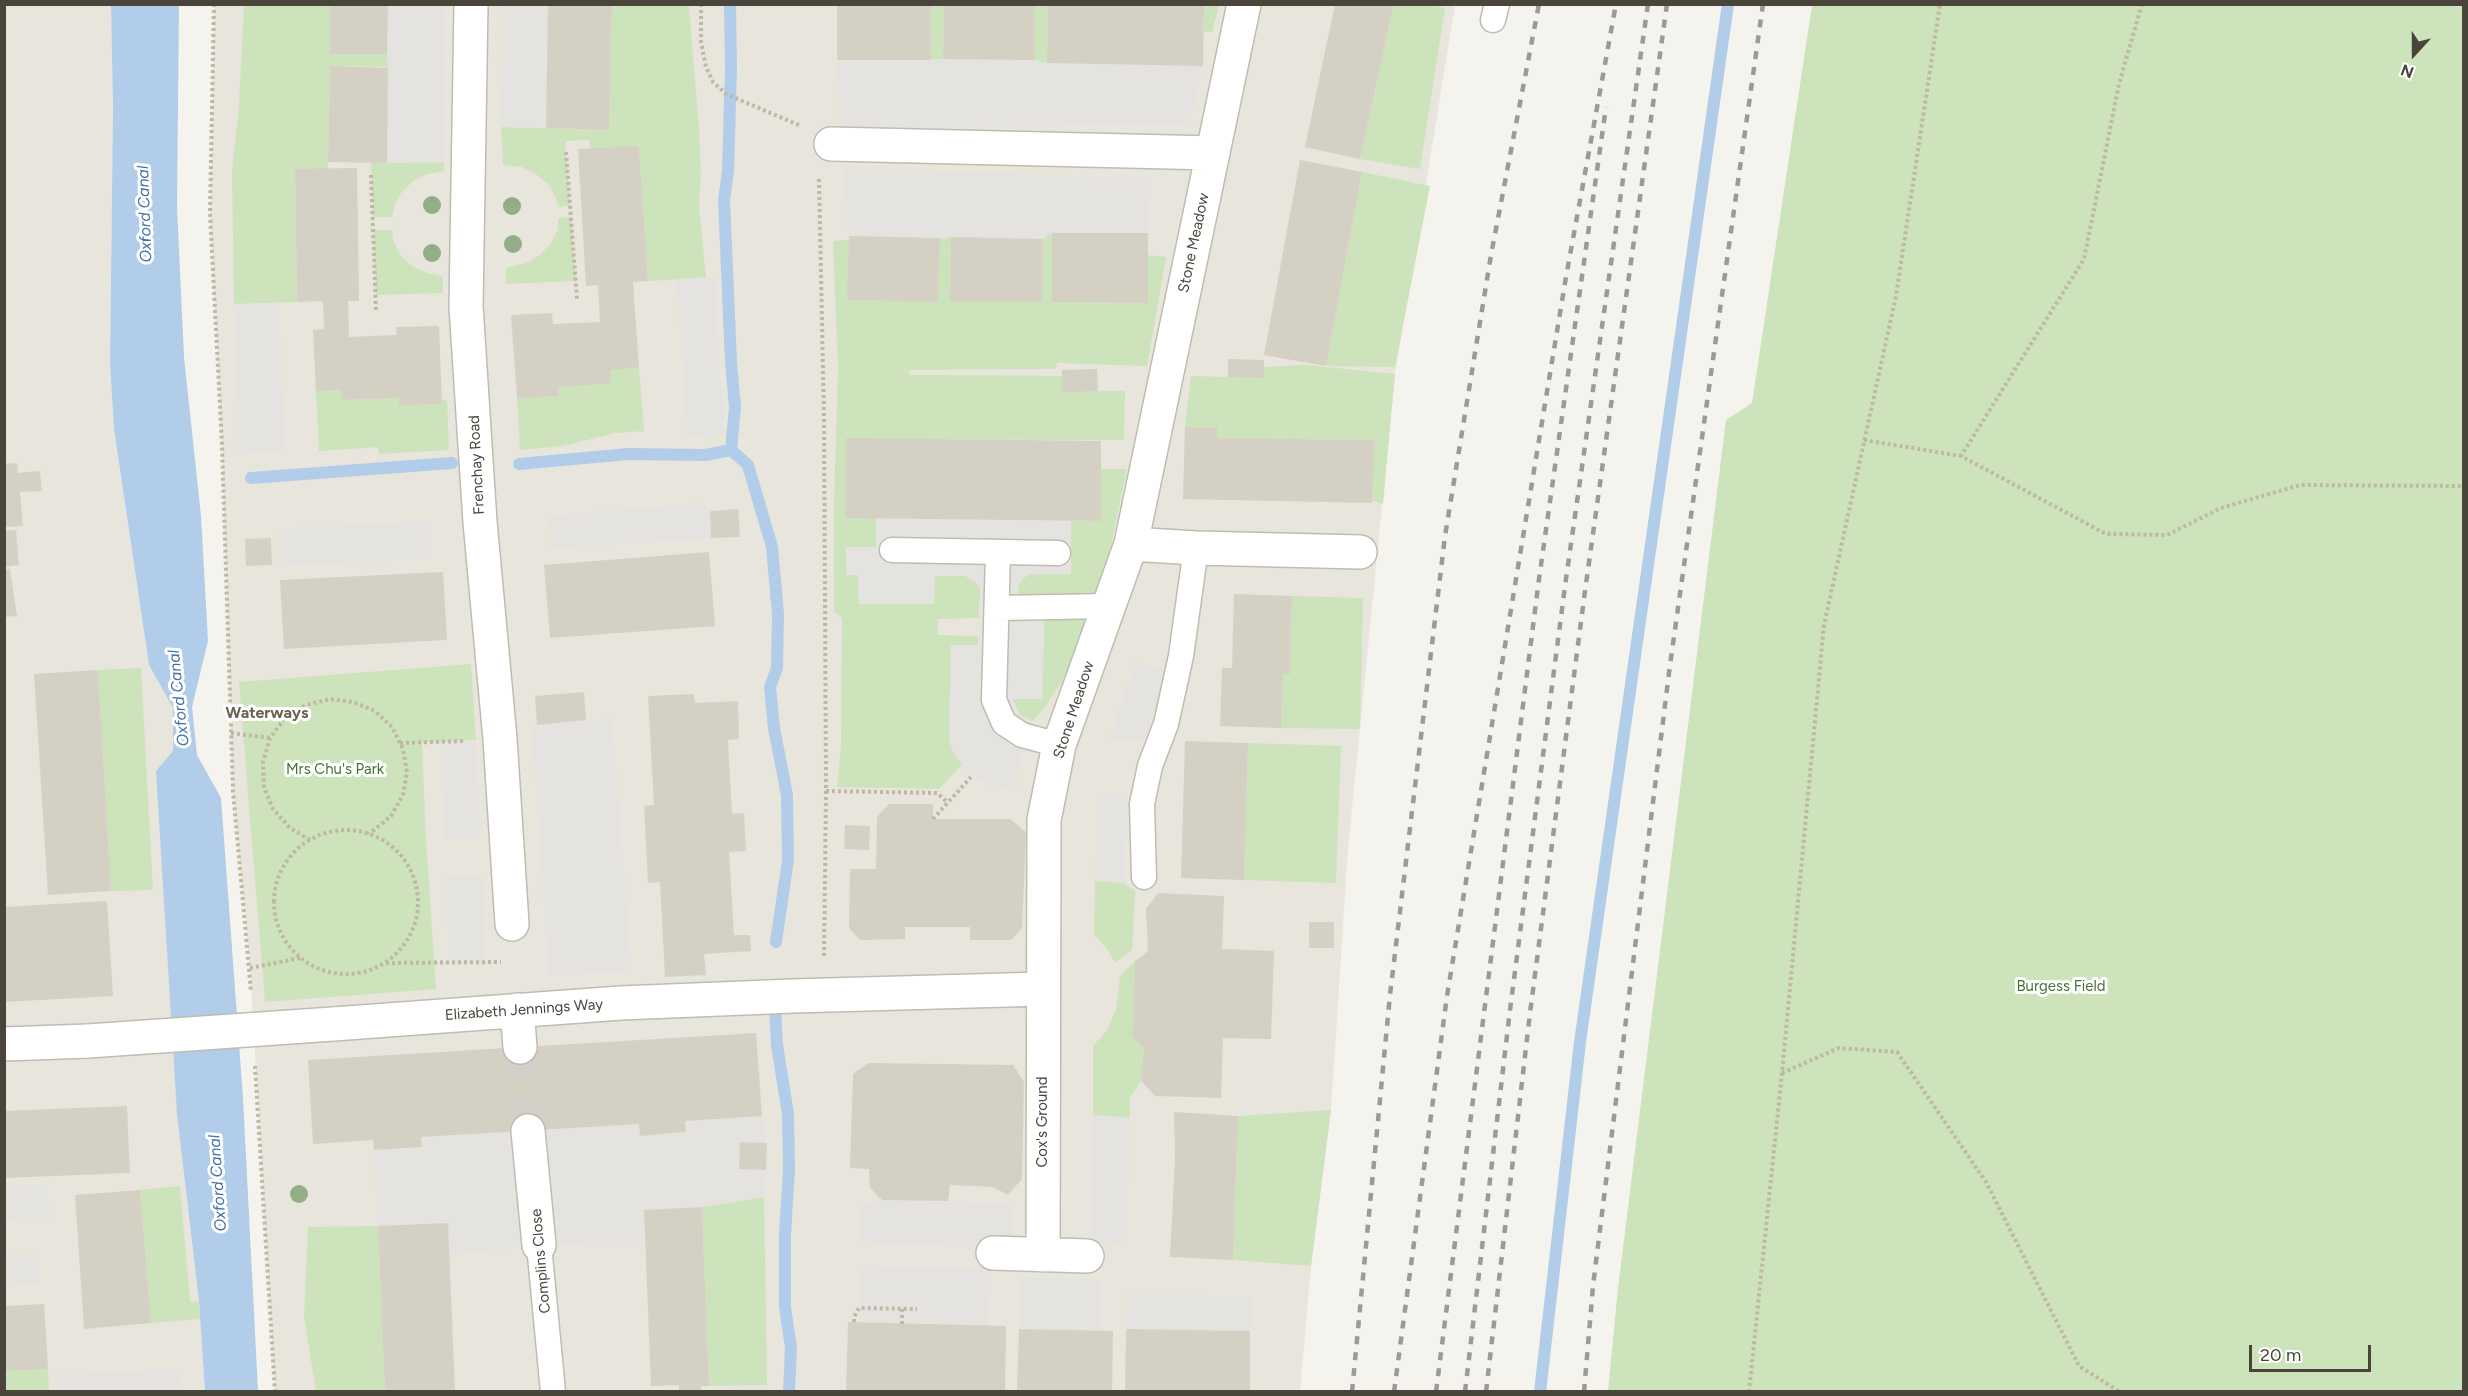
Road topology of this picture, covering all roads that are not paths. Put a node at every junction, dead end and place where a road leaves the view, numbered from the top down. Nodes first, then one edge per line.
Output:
1 (471, 4) edge
2 (1244, 4) edge
3 (819, 148) road end
4 (1213, 153) junction
5 (1131, 544) junction
6 (1196, 548) junction
7 (892, 550) dead end
8 (998, 552) junction
9 (1360, 552) dead end
10 (1058, 553) dead end
11 (1110, 606) junction
12 (997, 608) junction
13 (1059, 745) junction
14 (1144, 877) dead end
15 (512, 924) road end
16 (1043, 989) junction
17 (517, 1010) junction
18 (4, 1044) edge
19 (520, 1047) tunnel mouth
20 (528, 1131) tunnel mouth
21 (539, 1245) joint
22 (993, 1253) dead end
23 (1043, 1254) junction
24 (1088, 1256) dead end
25 (553, 1392) edge

1 - 15 street, Frenchay Road
2 - 4 street, Stone Meadow
3 - 4 street
4 - 5 street, Stone Meadow
5 - 6 street
5 - 11 street, Stone Meadow
6 - 9 street
6 - 14 lane
7 - 8 lane
8 - 10 lane
8 - 12 lane
11 - 12 lane
11 - 13 street, Stone Meadow
12 - 13 lane
13 - 16 street, Stone Meadow
16 - 17 street, Elizabeth Jennings Way
16 - 23 street, Cox's Ground
17 - 18 street, Elizabeth Jennings Way, bridge
17 - 19 street
20 - 21 street, Complins Close
21 - 25 lane, Complins Close
22 - 23 street
23 - 24 street

